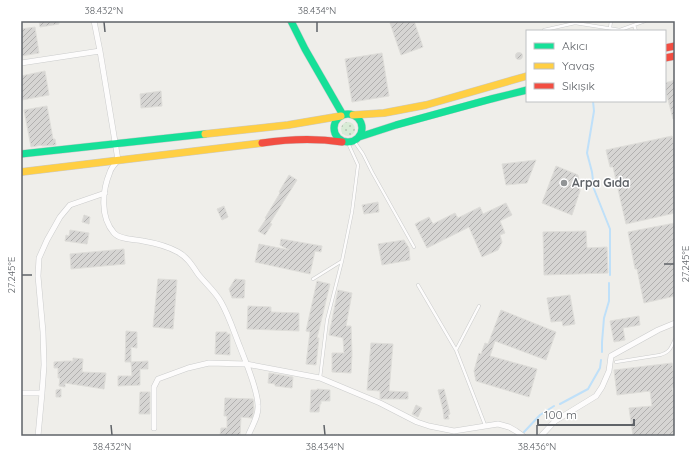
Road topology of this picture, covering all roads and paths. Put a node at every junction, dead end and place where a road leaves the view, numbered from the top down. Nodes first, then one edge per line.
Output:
1 (94, 21) edge
2 (291, 21) edge
3 (611, 21) edge
4 (645, 21) edge
5 (634, 25) junction
6 (610, 28) junction
7 (544, 30) dead end
8 (636, 30) edge
9 (100, 51) junction
10 (21, 63) edge
11 (526, 76) edge
12 (526, 90) edge
13 (342, 115) junction
14 (353, 115) junction
15 (351, 141) junction
16 (115, 143) junction
17 (21, 154) edge
18 (118, 160) junction
19 (21, 172) edge
20 (105, 193) junction
21 (414, 247) dead end
22 (342, 261) junction
23 (313, 279) dead end
24 (418, 285) dead end
25 (479, 306) dead end
26 (675, 323) edge
27 (675, 339) edge
28 (456, 350) junction
29 (616, 362) dead end
30 (246, 364) junction
31 (320, 378) junction
32 (21, 393) edge
33 (42, 393) junction
34 (485, 425) junction
35 (154, 428) dead end
36 (38, 436) edge
37 (248, 436) edge
38 (523, 436) edge
39 (541, 436) edge

1 - 9 street
2 - 13 street
3 - 6 lane
4 - 5 lane
5 - 6 lane
5 - 8 lane
6 - 7 lane
9 - 10 street
9 - 16 street
11 - 14 street
12 - 15 street
13 - 14 street
13 - 15 street
13 - 16 street
14 - 15 street
15 - 18 street
15 - 21 lane
15 - 22 lane
16 - 17 street
16 - 18 street
18 - 19 street
18 - 20 street
20 - 30 street
20 - 33 street
22 - 23 lane
22 - 31 lane
24 - 28 lane
25 - 28 lane
26 - 39 street
27 - 29 lane
28 - 34 lane
30 - 31 street
30 - 35 street
30 - 37 street
31 - 34 street
32 - 33 street
33 - 36 street
34 - 38 street

